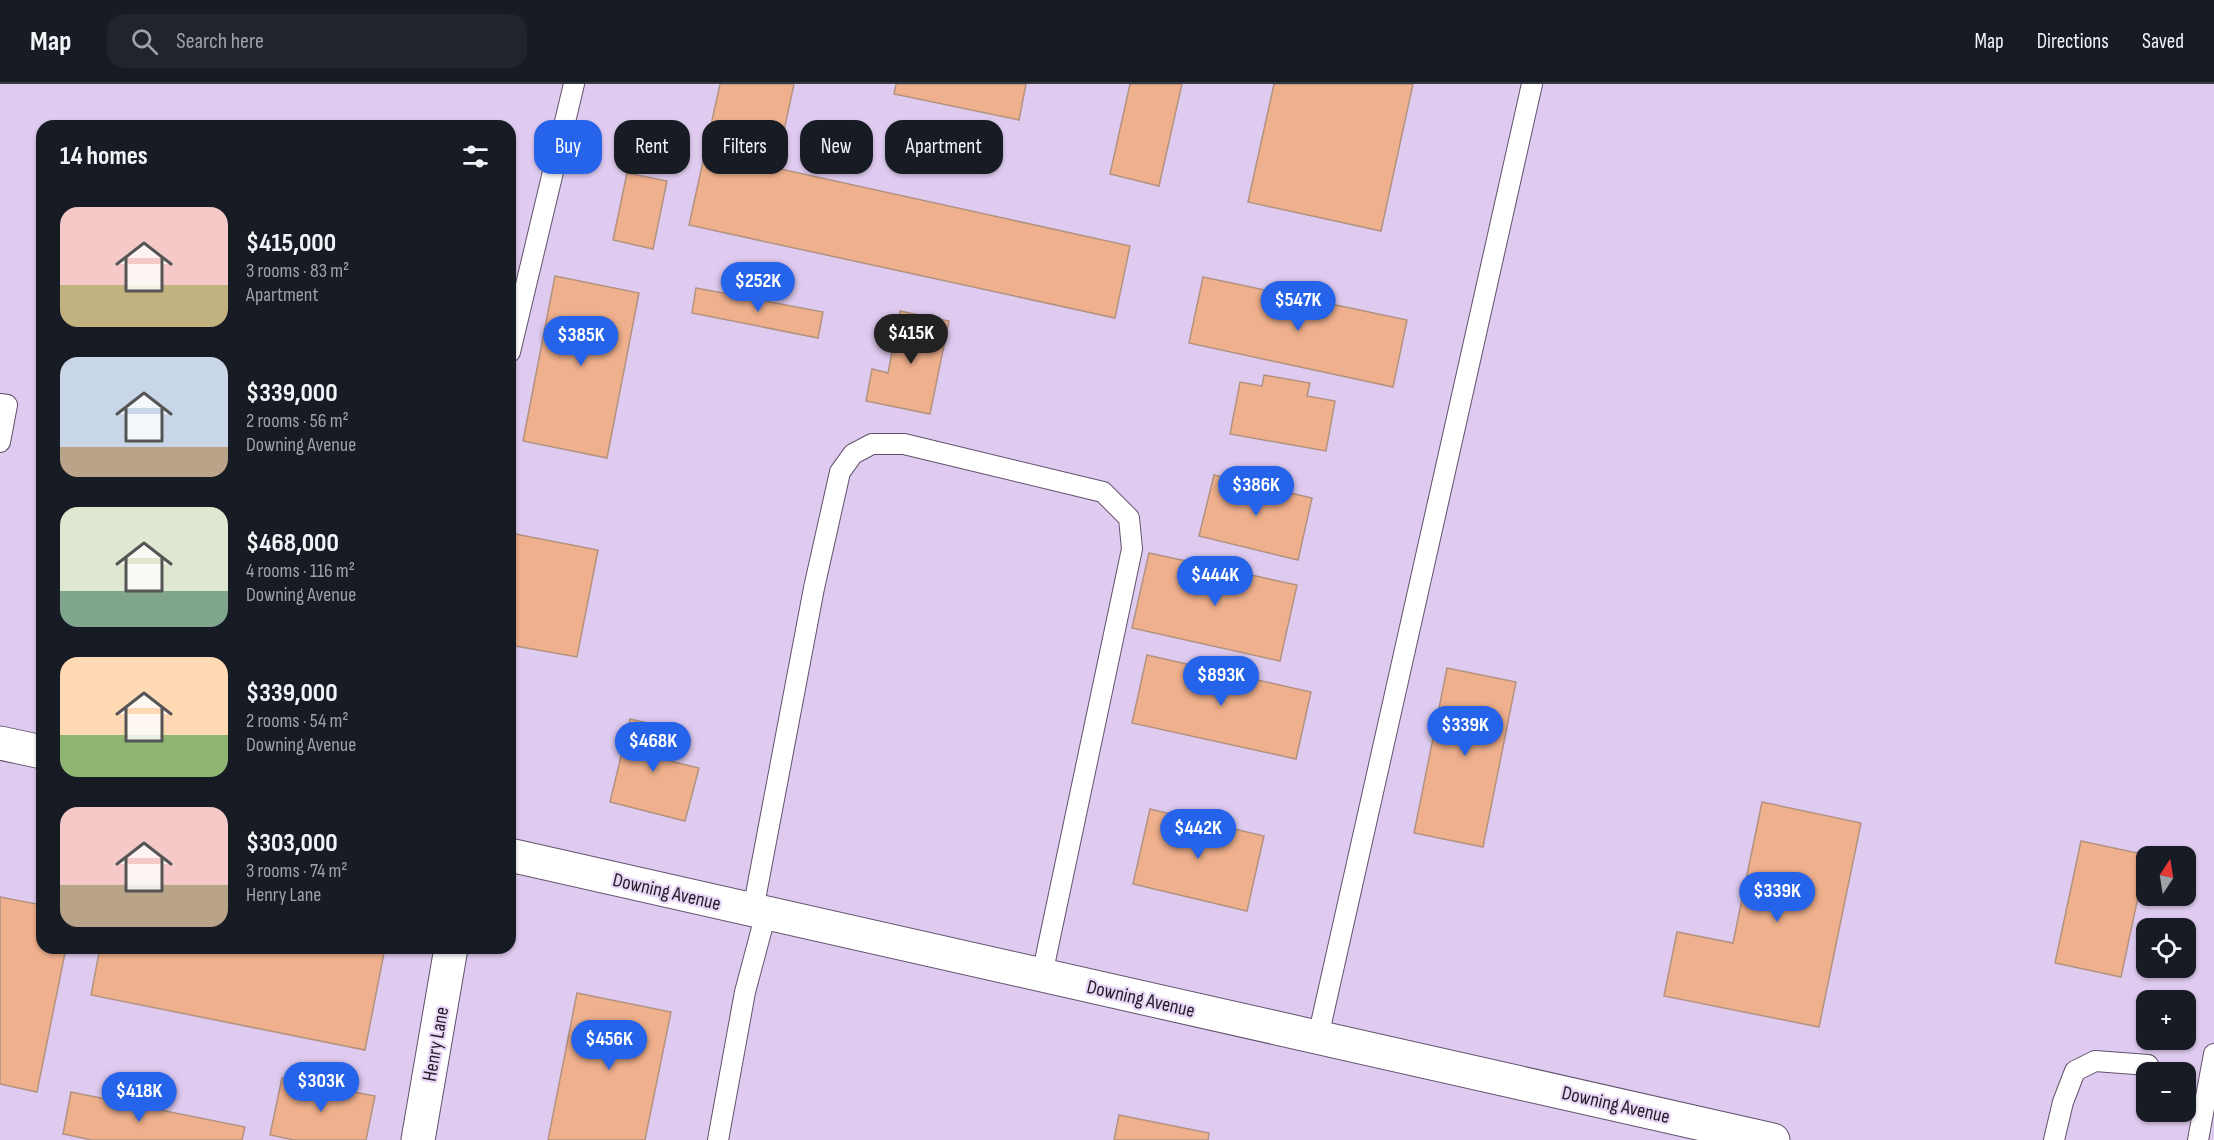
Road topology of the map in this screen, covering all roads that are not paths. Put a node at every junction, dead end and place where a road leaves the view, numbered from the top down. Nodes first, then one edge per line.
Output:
1 (574, 84) edge
2 (1532, 84) edge
3 (516, 327) edge
4 (0, 404) edge
5 (0, 442) edge
6 (0, 743) edge
7 (36, 751) edge
8 (516, 856) edge
9 (760, 911) junction
10 (451, 954) edge
11 (1042, 975) junction
12 (1318, 1037) junction
13 (2214, 1054) edge
14 (2136, 1064) edge
15 (418, 1140) edge
16 (718, 1140) edge
17 (1773, 1140) edge
18 (2054, 1140) edge
19 (2198, 1140) edge

1 - 3 lane
2 - 12 lane
4 - 5 lane
6 - 7 street
8 - 9 street, Downing Avenue
9 - 11 street, Downing Avenue
9 - 11 lane
9 - 16 lane
10 - 15 street, Henry Lane
11 - 12 street, Downing Avenue
12 - 17 street, Downing Avenue
13 - 19 lane
14 - 18 lane

